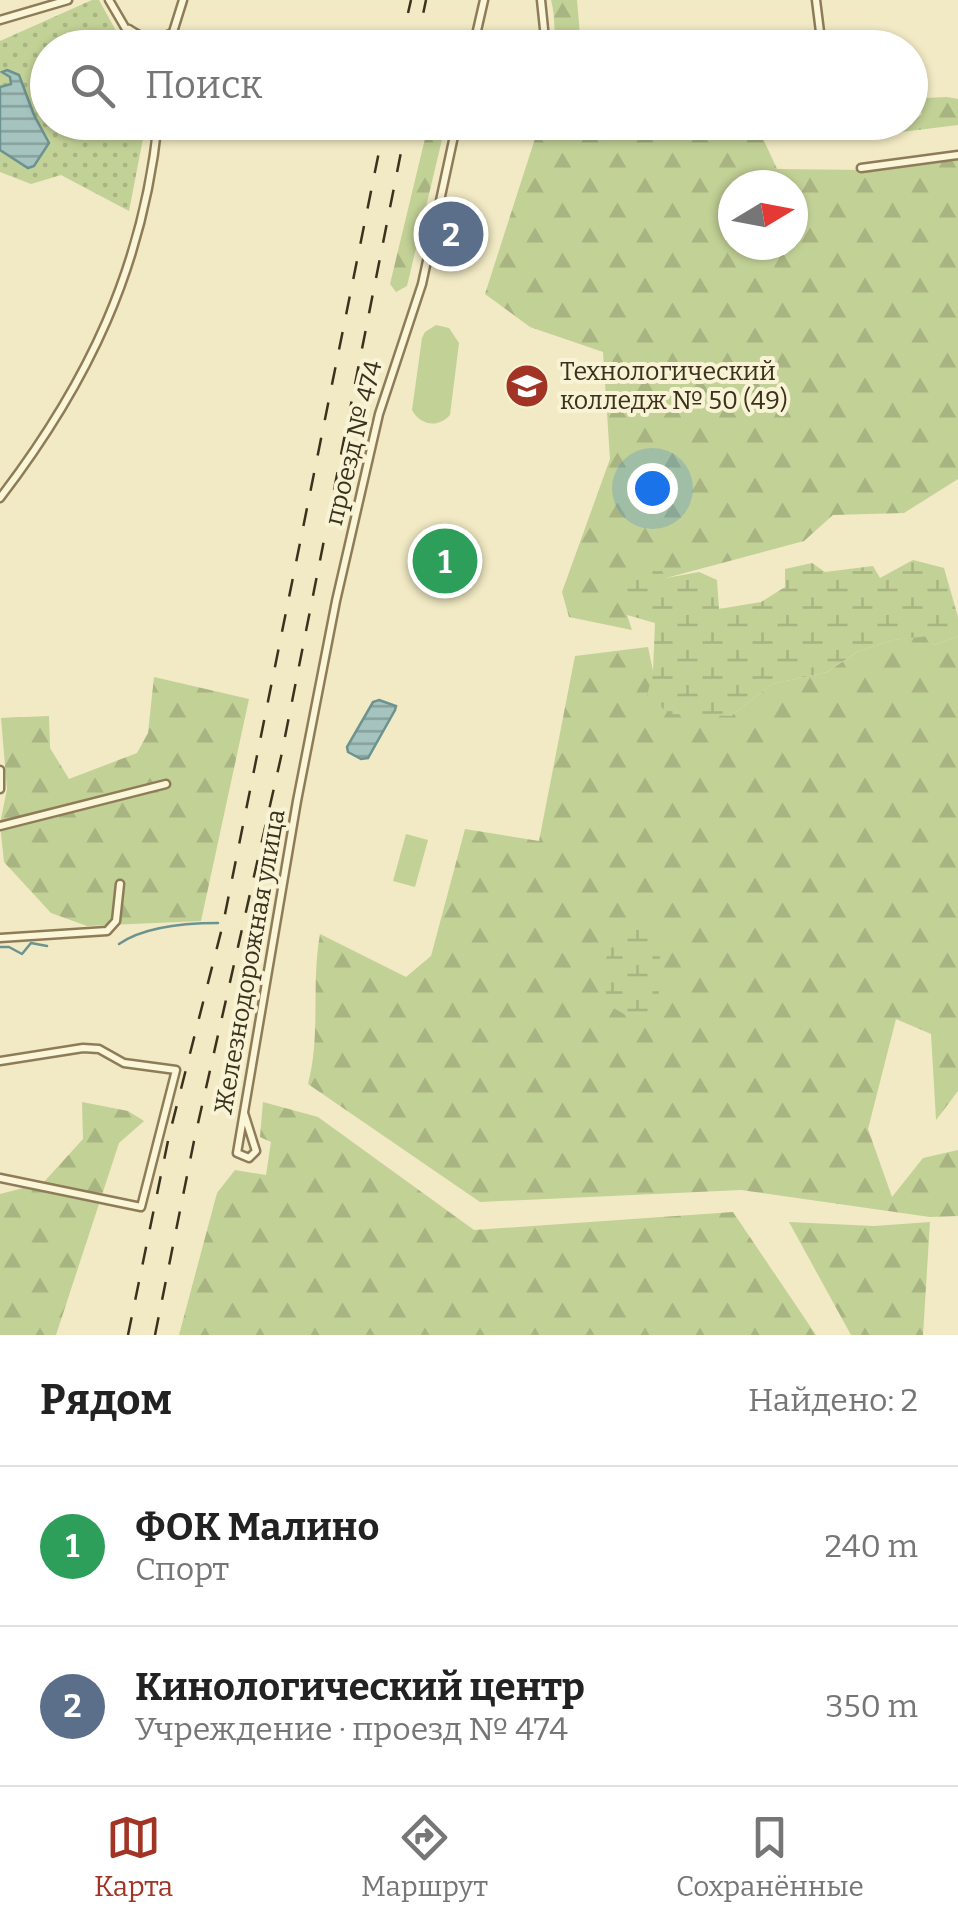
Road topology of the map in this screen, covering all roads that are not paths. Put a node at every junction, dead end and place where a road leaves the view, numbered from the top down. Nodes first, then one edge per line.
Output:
1 (68, 0) edge
2 (109, 0) edge
3 (183, 0) edge
4 (484, 0) edge
5 (541, 0) edge
6 (819, 0) edge
7 (0, 20) edge
8 (124, 25) junction
9 (127, 30) edge
10 (131, 30) edge
11 (172, 30) edge
12 (477, 30) edge
13 (544, 30) edge
14 (820, 30) edge
15 (155, 140) edge
16 (453, 140) edge
17 (958, 155) edge
18 (861, 168) dead end
19 (0, 498) edge
20 (0, 770) edge
21 (302, 778) joint
22 (166, 784) dead end
23 (0, 789) edge
24 (0, 826) edge
25 (120, 884) dead end
26 (0, 938) edge
27 (0, 1061) edge
28 (244, 1112) junction
29 (0, 1178) edge

1 - 7 street
2 - 8 street
3 - 11 street
4 - 12 street
5 - 13 street
6 - 14 street
8 - 9 street
8 - 10 street
15 - 19 street
16 - 21 street, проезд № 474
17 - 18 street
20 - 23 street
21 - 28 street, Железнодорожная улица
22 - 24 street
25 - 26 street
27 - 29 street
28 - 28 street, Железнодорожная улица

